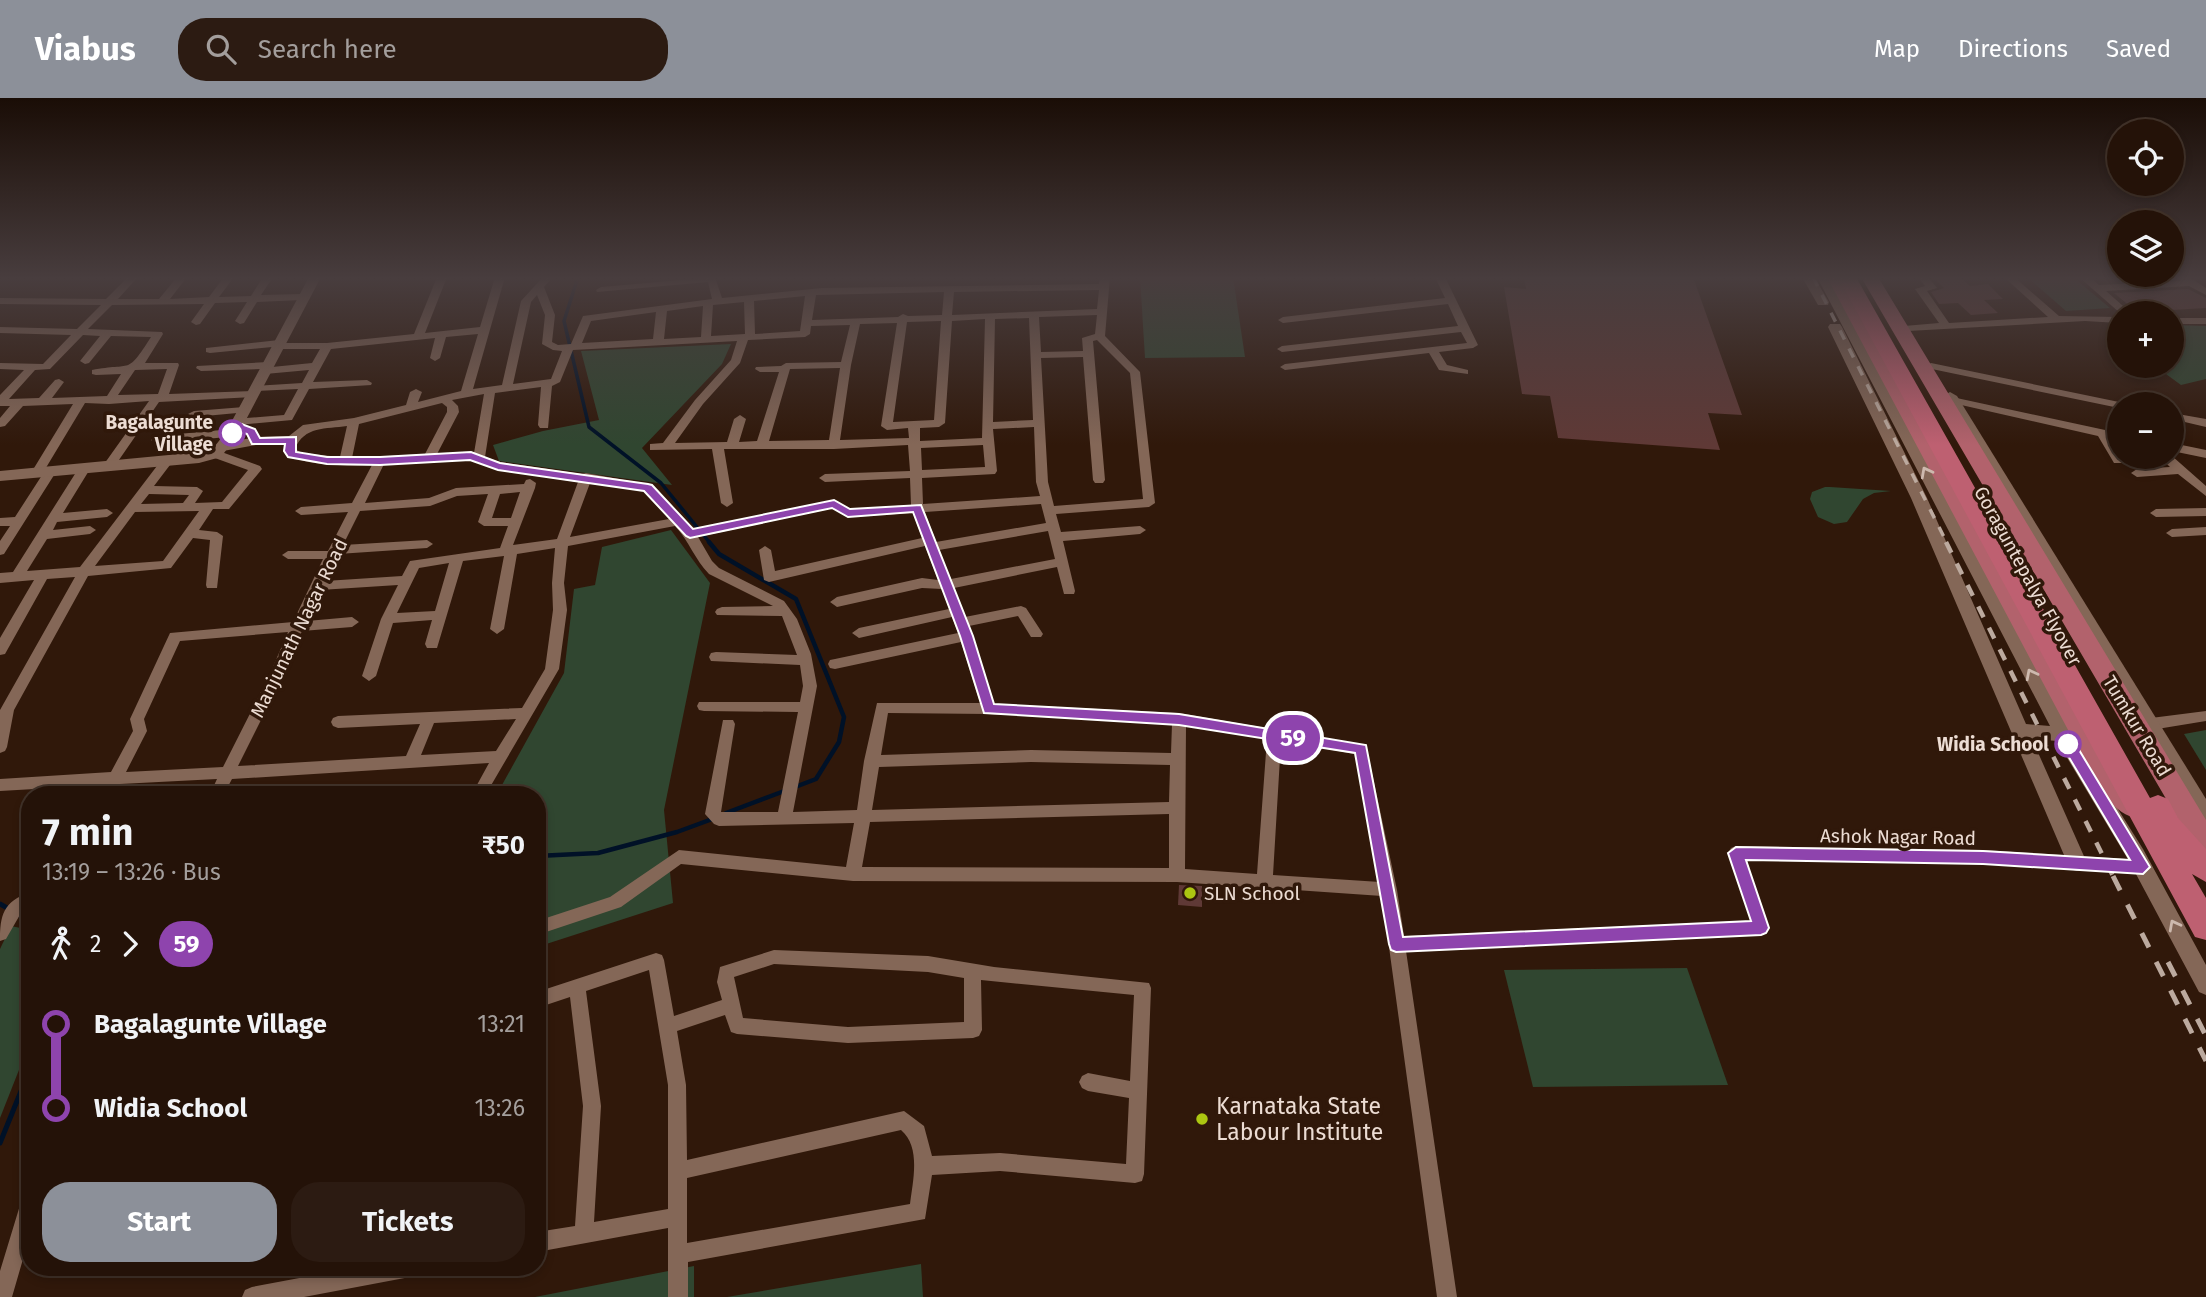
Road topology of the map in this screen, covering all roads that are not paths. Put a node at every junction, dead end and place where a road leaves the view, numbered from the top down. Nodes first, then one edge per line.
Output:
1 (79, 333) edge
2 (108, 333) joint
3 (284, 333) edge
4 (442, 333) joint
5 (482, 333) edge
6 (520, 333) edge
7 (548, 333) edge
8 (579, 333) edge
9 (658, 333) edge
10 (707, 333) edge
11 (746, 333) edge
12 (805, 333) edge
13 (853, 333) edge
14 (901, 333) edge
15 (946, 333) edge
16 (990, 333) edge
17 (1035, 333) edge
18 (1100, 333) edge
19 (1332, 333) edge
20 (1468, 333) edge
21 (1839, 333) edge
22 (1852, 333) edge
23 (1865, 333) edge
24 (1878, 333) edge
25 (1889, 333) edge
26 (1902, 333) edge
27 (1911, 333) edge
28 (419, 335) joint
29 (1100, 337) junction
30 (746, 338) junction
31 (706, 340) junction
32 (657, 342) junction
33 (278, 345) junction
34 (327, 346) junction
35 (572, 347) junction
36 (1282, 349) dead end
37 (210, 350) dead end
38 (1432, 350) junction
39 (1088, 354) junction
40 (1036, 355) junction
41 (435, 358) dead end
42 (85, 361) dead end
43 (846, 365) junction
44 (0, 366) edge
45 (315, 366) junction
46 (1931, 366) junction
47 (32, 367) junction
48 (1285, 367) dead end
49 (201, 368) dead end
50 (266, 368) junction
51 (133, 369) junction
52 (760, 369) dead end
53 (785, 369) junction
54 (96, 372) dead end
55 (1464, 372) dead end
56 (59, 382) dead end
57 (367, 383) dead end
58 (547, 383) junction
59 (304, 386) junction
60 (508, 388) junction
61 (490, 390) junction
62 (254, 391) junction
63 (416, 391) dead end
64 (466, 393) junction
65 (443, 399) junction
66 (158, 400) junction
67 (1952, 400) junction
68 (80, 401) junction
69 (109, 401) junction
70 (0, 402) edge
71 (42, 402) junction
72 (19, 403) junction
73 (2107, 403) edge
74 (410, 409) junction
75 (194, 414) dead end
76 (2184, 418) edge
77 (740, 419) dead end
78 (261, 420) junction
79 (354, 422) junction
80 (238, 423) junction
81 (1039, 423) junction
82 (2206, 423) edge
83 (1, 424) edge
84 (544, 425) dead end
85 (914, 425) junction
86 (987, 426) junction
87 (2102, 433) junction
88 (2107, 434) edge
89 (254, 437) junction
90 (157, 440) dead end
91 (292, 440) junction
92 (989, 441) junction
93 (2107, 441) edge
94 (914, 443) junction
95 (762, 444) junction
96 (717, 445) junction
97 (732, 445) junction
98 (834, 445) junction
99 (2184, 449) edge
100 (219, 451) junction
101 (2206, 454) edge
102 (429, 458) junction
103 (479, 459) junction
104 (167, 461) junction
105 (380, 461) junction
106 (345, 462) junction
107 (108, 467) junction
108 (84, 469) junction
109 (2181, 470) joint
110 (535, 471) junction
111 (43, 472) junction
112 (2137, 473) dead end
113 (915, 474) junction
114 (0, 476) edge
115 (586, 477) junction
116 (825, 478) dead end
117 (1099, 480) dead end
118 (528, 488) junction
119 (145, 490) junction
120 (495, 490) junction
121 (2206, 492) edge
122 (727, 503) dead end
123 (1047, 505) junction
124 (187, 507) junction
125 (131, 508) junction
126 (208, 508) junction
127 (358, 508) junction
128 (917, 508) junction
129 (301, 511) dead end
130 (2206, 512) edge
131 (107, 513) dead end
132 (2156, 513) dead end
133 (53, 518) junction
134 (19, 521) junction
135 (678, 521) junction
136 (0, 522) edge
137 (516, 522) junction
138 (90, 530) dead end
139 (1140, 530) dead end
140 (1053, 531) junction
141 (2206, 531) edge
142 (188, 533) junction
143 (2172, 533) dead end
144 (690, 534) junction
145 (43, 535) junction
146 (562, 543) junction
147 (427, 544) dead end
148 (932, 544) junction
149 (508, 550) junction
150 (765, 550) dead end
151 (0, 551) edge
152 (334, 553) junction
153 (288, 555) dead end
154 (457, 559) junction
155 (1062, 562) junction
156 (83, 573) junction
157 (43, 575) junction
158 (17, 577) junction
159 (0, 578) edge
160 (408, 580) junction
161 (212, 585) dead end
162 (946, 585) junction
163 (316, 586) junction
164 (1069, 591) dead end
165 (838, 601) dead end
166 (786, 611) junction
167 (722, 612) dead end
168 (440, 615) junction
169 (388, 619) junction
170 (352, 622) dead end
171 (961, 624) junction
172 (297, 627) junction
173 (497, 629) dead end
174 (859, 633) dead end
175 (1036, 634) dead end
176 (432, 644) dead end
177 (0, 650) edge
178 (716, 657) dead end
179 (805, 660) junction
180 (835, 664) dead end
181 (369, 676) dead end
182 (704, 706) dead end
183 (805, 707) junction
184 (989, 709) junction
185 (525, 713) junction
186 (430, 716) junction
187 (2206, 716) edge
188 (1179, 719) junction
189 (338, 722) dead end
190 (2151, 723) junction
191 (728, 724) dead end
192 (2019, 731) junction
193 (2063, 734) junction
194 (1274, 735) junction
195 (0, 747) edge
196 (499, 757) junction
197 (1177, 759) junction
198 (411, 761) junction
199 (872, 761) junction
200 (228, 773) junction
201 (117, 776) junction
202 (0, 785) edge
203 (111, 786) edge
204 (221, 786) edge
205 (483, 786) edge
206 (2131, 789) joint
207 (1175, 808) junction
208 (2206, 815) edge
209 (861, 816) junction
210 (784, 818) junction
211 (2157, 820) junction
212 (2206, 854) edge
213 (2077, 863) junction
214 (2143, 867) junction
215 (2206, 869) edge
216 (853, 874) junction
217 (1177, 875) junction
218 (1265, 879) junction
219 (1389, 890) junction
220 (21, 904) edge
221 (546, 925) edge
222 (2206, 927) edge
223 (1, 931) edge
224 (1396, 944) junction
225 (972, 971) junction
226 (2206, 985) edge
227 (577, 986) junction
228 (546, 997) edge
229 (731, 1005) junction
230 (668, 1026) junction
231 (1088, 1082) dead end
232 (1139, 1091) junction
233 (924, 1166) junction
234 (678, 1171) junction
235 (679, 1217) junction
236 (584, 1234) junction
237 (546, 1240) edge
238 (21, 1251) edge
239 (678, 1254) junction
240 (363, 1276) edge
241 (2, 1297) edge
242 (252, 1297) edge
243 (678, 1297) edge
244 (1447, 1297) edge

1 - 47 street
2 - 42 street
2 - 51 street
3 - 33 street
4 - 28 street
4 - 41 street
5 - 64 street
6 - 60 street
7 - 35 street
8 - 35 street
9 - 32 street
10 - 31 street
11 - 30 street
12 - 30 street
13 - 43 street
14 - 85 street
15 - 85 street
16 - 86 street
17 - 40 street
18 - 29 street
19 - 36 street
20 - 38 street
21 - 192 street
193 -> 22 street
23 - 211 highway
24 - 206 highway, Goraguntepalya Flyover
25 - 211 highway, Goraguntepalya Flyover
26 - 212 highway, Tumkur Road
27 - 46 street
28 - 34 street
29 - 39 street
29 - 123 street
30 - 31 street
30 - 96 street
31 - 32 street
32 - 35 street
33 - 34 street
33 - 37 street
33 - 50 street
34 - 45 street
35 - 58 street
38 - 48 street
38 - 55 street
39 - 40 street
39 - 117 street
40 - 81 street
43 - 53 street
43 - 98 street
44 - 47 street
45 - 50 street
45 - 59 street
46 - 67 street
46 - 73 street
47 - 70 street
49 - 50 street
50 - 62 street
51 - 54 street
51 - 66 street
51 - 69 street
52 - 53 street
53 - 95 street
56 - 71 street
57 - 59 street
58 - 60 street
58 - 84 street
59 - 62 street
59 - 78 street
60 - 61 street
61 - 64 street
61 - 103 street
62 - 66 street
62 - 80 street
63 - 74 street
64 - 65 street
65 - 74 street
65 - 102 street
66 - 69 street
66 - 107 street
67 - 87 street
67 - 190 street
68 - 69 street
68 - 71 street
68 - 111 street
70 - 72 street
71 - 72 street
72 - 83 street
74 - 79 street
75 - 80 street
76 - 82 street
77 - 97 street
78 - 80 street
78 - 89 street
79 - 91 street
79 - 106 street
80 - 89 street
80 - 90 street
80 - 100 street
81 - 86 street
81 - 123 street
85 - 94 street
86 - 92 street
87 - 88 street
87 - 93 street
89 - 91 street
89 - 100 street
91 - 106 street
92 - 94 street
92 - 113 street
94 - 98 street
94 - 113 street
95 - 97 street
95 - 98 street
96 - 97 street
96 - 122 street
99 - 101 street
100 - 104 street
100 - 126 street
102 - 103 street
102 - 105 street
103 - 110 street
104 - 107 street
104 - 119 street
105 - 106 street
105 - 127 street, Manjunath Nagar Road
107 - 108 street
108 - 111 street
108 - 133 street
109 - 112 street
109 - 121 street
110 - 115 street
110 - 118 street
111 - 114 street
111 - 134 street
113 - 116 street
113 - 128 street
115 - 135 street
115 - 146 street
118 - 120 street
118 - 137 street
119 - 124 street
119 - 125 street
120 - 127 street
120 - 137 street
123 - 128 street
123 - 140 street
124 - 125 street
124 - 126 street
125 - 156 street
126 - 142 street
127 - 129 street
127 - 152 street, Manjunath Nagar Road
128 - 144 street
128 - 148 street
130 - 132 street
131 - 133 street
133 - 145 street
134 - 136 street
134 - 151 street
135 - 144 street
135 - 146 street
137 - 149 street
138 - 145 street
139 - 140 street
140 - 148 street
140 - 155 street
141 - 143 street
142 - 156 street
142 - 161 street
144 - 166 street
145 - 158 street
146 - 149 street
146 - 185 street
147 - 152 street
148 - 150 street
148 - 162 street
149 - 154 street
149 - 173 street
152 - 153 street
152 - 163 street, Manjunath Nagar Road
154 - 160 street
154 - 168 street
155 - 162 street
155 - 164 street
156 - 157 street
156 - 195 street
157 - 158 street
157 - 177 street
158 - 159 street
160 - 163 street
160 - 169 street
162 - 165 street
162 - 171 street
163 - 172 street, Manjunath Nagar Road
166 - 167 street
166 - 179 street
168 - 169 street
168 - 176 street
169 - 181 street
170 - 172 street
171 - 174 street
171 - 175 street
171 - 180 street
171 - 184 street
172 - 200 street, Manjunath Nagar Road
172 - 201 street
178 - 179 street
179 - 183 street
182 - 183 street
183 - 210 street
184 - 188 street
184 - 199 street
185 - 186 street
185 - 196 street
186 - 189 street
186 - 198 street
187 - 190 street
188 - 194 street
188 - 197 street
190 - 208 street
191 - 210 street
192 - 193 street
192 - 213 street
193 - 214 street
194 - 218 street
194 - 219 street
196 - 198 street
196 - 205 street
197 - 199 street
197 - 207 street
198 - 200 street
199 - 209 street
200 - 201 street
200 - 204 street, Manjunath Nagar Road
201 - 202 street
201 - 203 street
206 - 211 highway, Goraguntepalya Flyover
207 - 209 street
207 - 217 street
209 - 210 street
209 - 216 street
211 - 215 highway, Goraguntepalya Flyover
211 - 222 highway
213 - 214 street, Ashok Nagar Road
213 - 224 street, Ashok Nagar Road
226 -> 214 street
216 - 217 street
216 - 221 street
217 - 218 street
218 - 219 street
219 - 224 street
220 - 223 street
224 - 244 street
225 - 229 street
225 - 229 street
225 - 232 street
227 - 228 street
227 - 230 street
227 - 236 street
229 - 230 street
230 - 234 street
231 - 232 street
232 - 233 street
233 - 234 street
233 - 239 street
234 - 235 street
235 - 236 street
235 - 239 street
236 - 237 street
238 - 241 street
239 - 243 street
240 - 242 street

